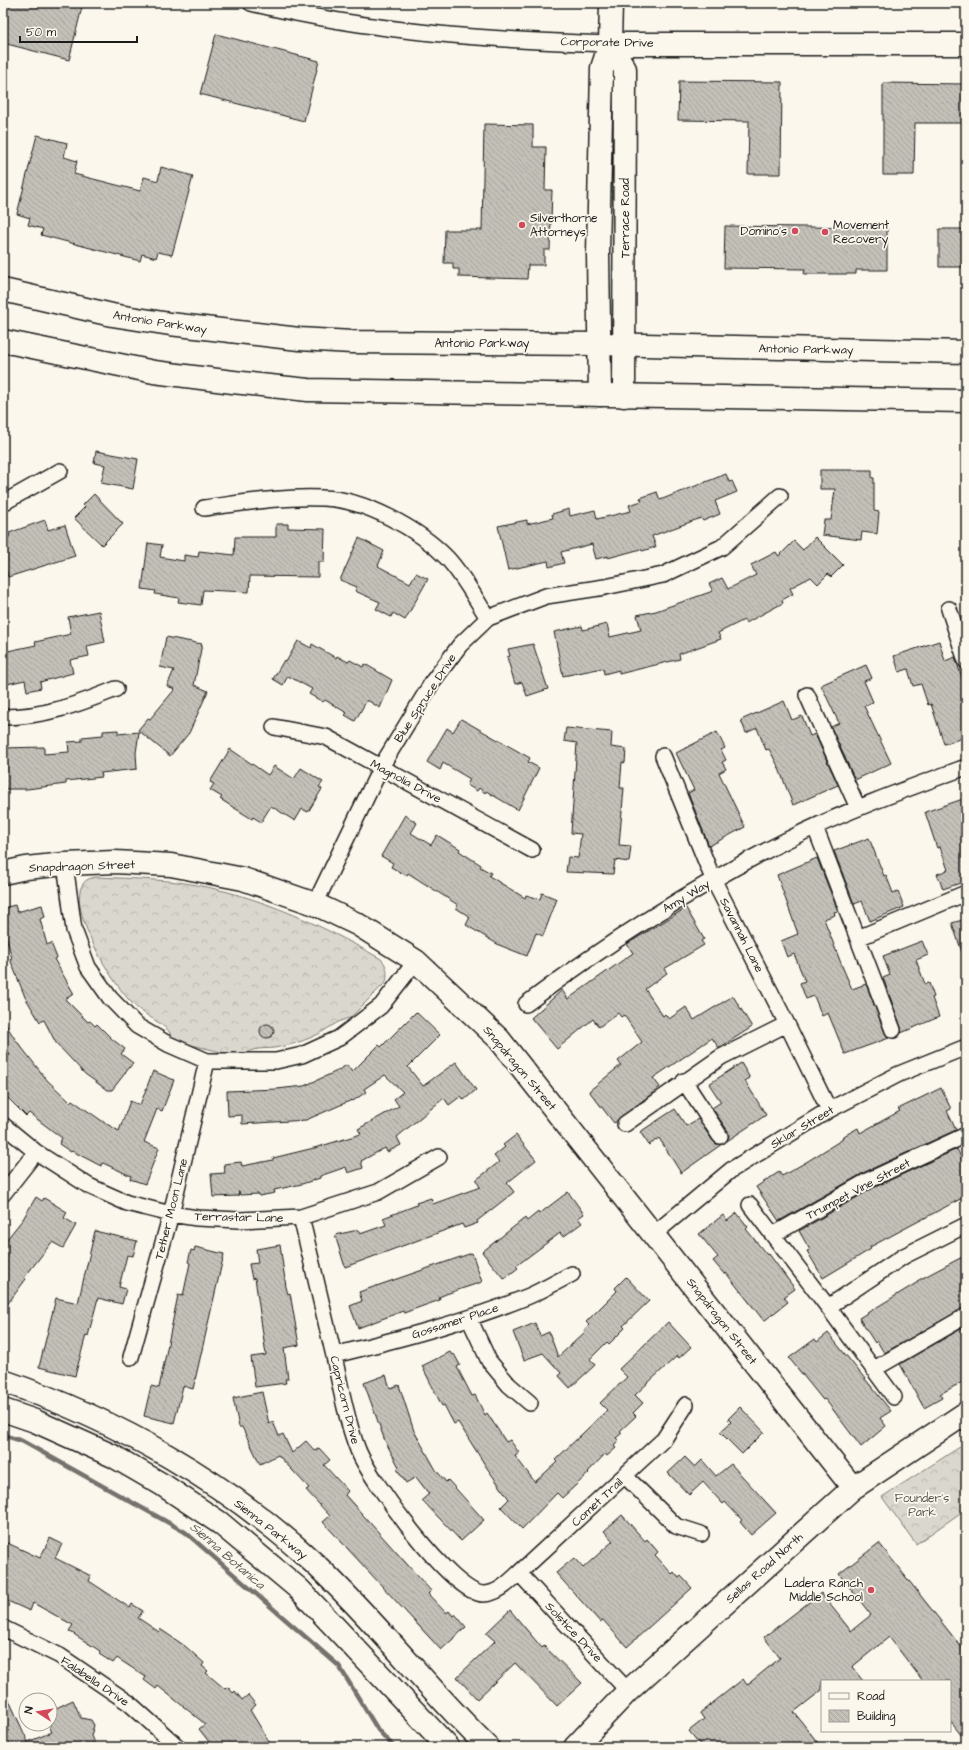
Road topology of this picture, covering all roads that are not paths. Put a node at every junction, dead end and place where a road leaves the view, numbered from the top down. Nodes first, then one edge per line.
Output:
1 (252, 3) edge
2 (611, 3) edge
3 (610, 44) junction
4 (966, 44) edge
5 (3, 290) edge
6 (3, 342) edge
7 (600, 344) junction
8 (625, 344) junction
9 (966, 352) edge
10 (600, 395) junction
11 (624, 396) junction
12 (966, 401) edge
13 (60, 471) dead end
14 (780, 496) dead end
15 (3, 503) edge
16 (204, 508) dead end
17 (949, 609) dead end
18 (488, 618) junction
19 (966, 661) edge
20 (116, 689) dead end
21 (807, 695) dead end
22 (3, 717) edge
23 (274, 727) dead end
24 (663, 756) dead end
25 (381, 767) junction
26 (966, 767) edge
27 (858, 808) junction
28 (815, 827) junction
29 (532, 850) dead end
30 (65, 864) junction
31 (3, 873) edge
32 (713, 879) junction
33 (966, 893) edge
34 (314, 904) junction
35 (858, 938) junction
36 (416, 961) junction
37 (526, 1004) dead end
38 (787, 1024) junction
39 (893, 1030) dead end
40 (966, 1047) edge
41 (208, 1061) junction
42 (684, 1081) junction
43 (829, 1110) junction
44 (625, 1124) dead end
45 (3, 1125) edge
46 (966, 1135) edge
47 (720, 1136) dead end
48 (36, 1152) junction
49 (439, 1157) dead end
50 (3, 1194) edge
51 (750, 1205) dead end
52 (171, 1214) junction
53 (301, 1217) junction
54 (966, 1225) edge
55 (654, 1234) junction
56 (773, 1235) junction
57 (572, 1274) dead end
58 (828, 1307) junction
59 (966, 1316) edge
60 (469, 1318) junction
61 (334, 1355) junction
62 (131, 1357) dead end
63 (874, 1369) junction
64 (3, 1381) edge
65 (894, 1397) dead end
66 (530, 1403) dead end
67 (686, 1405) dead end
68 (3, 1410) edge
69 (966, 1413) edge
70 (625, 1476) junction
71 (854, 1488) junction
72 (701, 1534) dead end
73 (519, 1573) junction
74 (497, 1591) joint
75 (3, 1628) edge
76 (628, 1691) junction
77 (573, 1746) edge
78 (178, 1747) edge
79 (448, 1747) edge
80 (488, 1747) edge

1 - 3 street, Corporate Drive
2 - 3 main road, Terrace Road
3 - 4 main road, Corporate Drive
3 - 7 main road, Terrace Road
3 - 8 main road, Terrace Road
5 - 7 main road, Antonio Parkway
6 - 10 main road
7 - 8 main road, Antonio Parkway
7 - 10 main road, Terrace Road
8 - 9 main road, Antonio Parkway
8 - 11 main road, Terrace Road
10 - 11 main road
11 - 12 main road
13 - 15 street
14 - 18 street, Blue Spruce Drive
16 - 18 street
17 - 19 street
18 - 25 street, Blue Spruce Drive
20 - 22 street
21 - 27 street
23 - 25 street, Magnolia Drive
24 - 32 street, Savannah Lane
25 - 29 street, Magnolia Drive
25 - 34 street, Blue Spruce Drive
26 - 27 street, Amy Way
27 - 28 street, Amy Way
28 - 32 street, Amy Way
28 - 35 street
30 - 31 main road, Snapdragon Street
30 - 34 main road, Snapdragon Street
30 - 41 street
32 - 37 street, Amy Way
32 - 38 street, Savannah Lane
33 - 35 street
34 - 36 main road, Snapdragon Street
35 - 39 street
36 - 41 street
36 - 55 main road, Snapdragon Street
38 - 42 street
38 - 43 street, Savannah Lane
40 - 43 street, Sklar Street
41 - 52 street, Tether Moon Lane
42 - 44 street
42 - 47 street
43 - 55 street, Sklar Street
45 - 48 street, Terrastar Lane
46 - 56 street, Trumpet Vine Street
48 - 50 street
48 - 52 street, Terrastar Lane
49 - 53 street, Terrastar Lane
51 - 56 street
52 - 53 street, Terrastar Lane
52 - 62 street, Tether Moon Lane
53 - 61 street, Capricorn Drive
54 - 58 street
55 - 71 main road, Snapdragon Street
56 - 58 street
57 - 60 street, Gossamer Place
58 - 63 street
59 - 63 street
60 - 61 street, Gossamer Place
60 - 66 street
61 - 74 street, Capricorn Drive
63 - 65 street
64 - 80 main road, Sienna Parkway
67 - 70 street, Comet Trail
68 - 79 main road
69 - 71 main road, Sellas Road North
70 - 72 street
70 - 73 street, Comet Trail
71 - 76 main road, Sellas Road North
73 - 74 street, Comet Trail
73 - 76 street, Solstice Drive
75 - 78 street, Falabella Drive
76 - 77 main road, Sellas Road North

